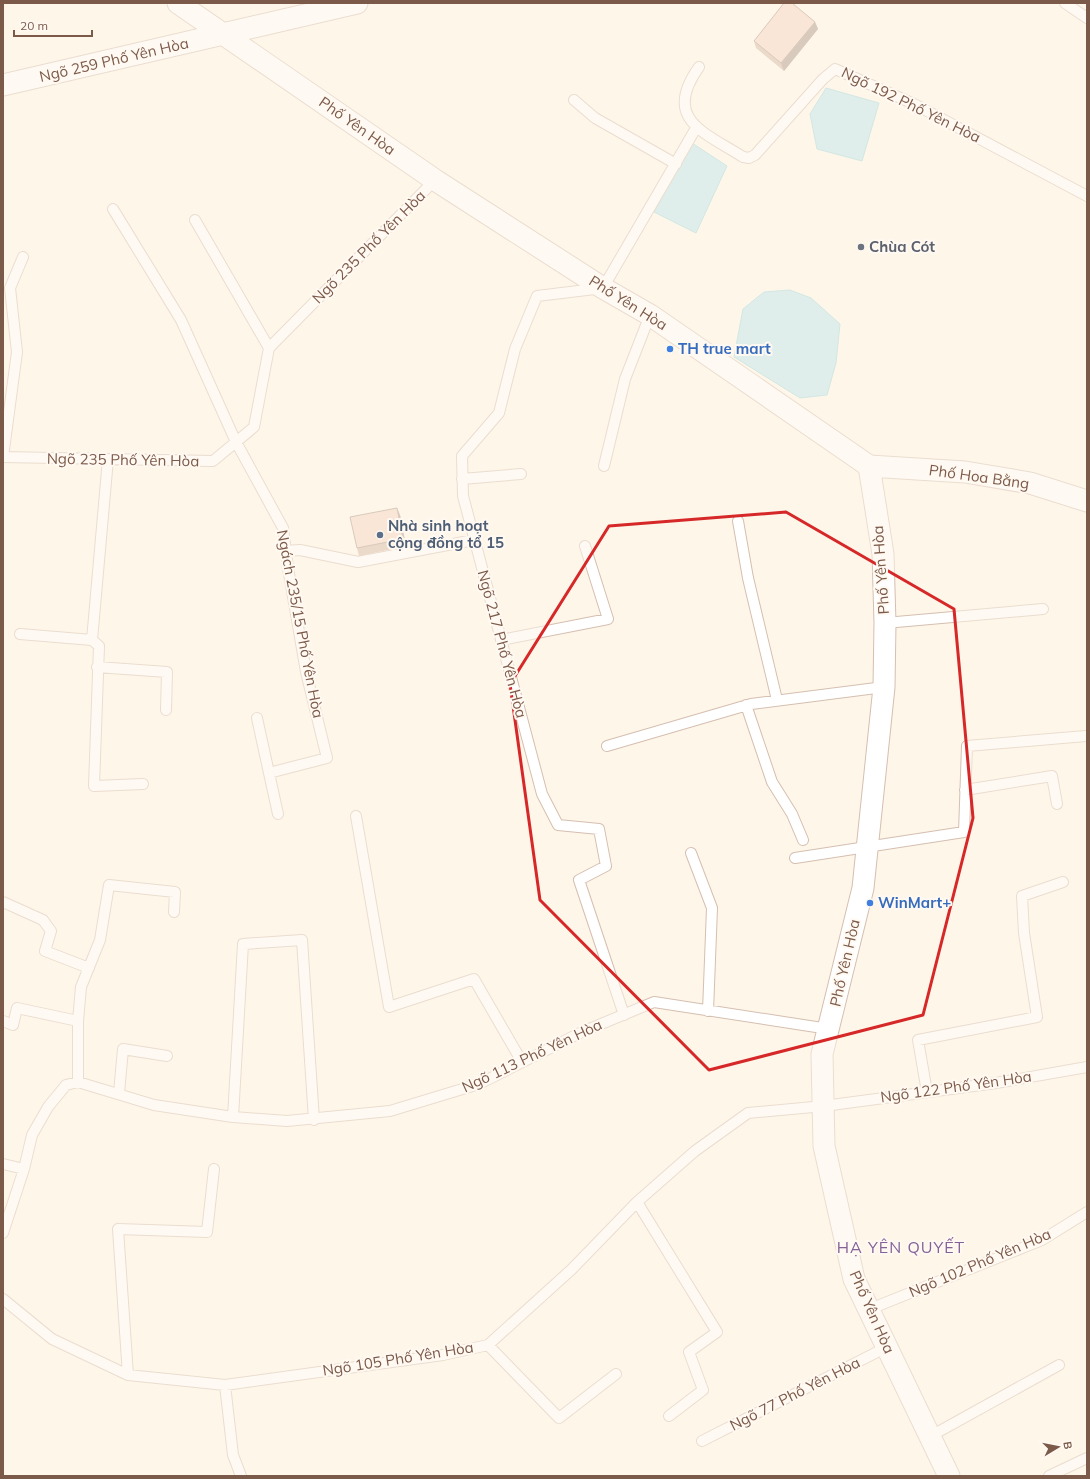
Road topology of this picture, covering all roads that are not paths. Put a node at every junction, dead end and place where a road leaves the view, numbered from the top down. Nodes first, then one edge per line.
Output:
1 (357, 3) edge
2 (1065, 3) edge
3 (190, 8) edge
4 (1087, 18) edge
5 (224, 34) junction
6 (699, 67) dead end
7 (3, 86) edge
8 (574, 100) dead end
9 (696, 128) junction
10 (676, 164) junction
11 (436, 180) junction
12 (1087, 196) edge
13 (113, 209) dead end
14 (195, 220) dead end
15 (23, 256) dead end
16 (603, 288) junction
17 (650, 315) junction
18 (269, 348) junction
19 (236, 442) junction
20 (3, 457) edge
21 (108, 459) junction
22 (604, 466) dead end
23 (869, 466) junction
24 (521, 474) dead end
25 (462, 479) junction
26 (1087, 502) edge
27 (738, 521) dead end
28 (474, 540) junction
29 (585, 546) dead end
30 (286, 551) junction
31 (1044, 609) dead end
32 (885, 623) junction
33 (20, 634) dead end
34 (92, 640) junction
35 (501, 640) junction
36 (97, 667) junction
37 (884, 687) junction
38 (777, 700) junction
39 (746, 705) junction
40 (166, 710) dead end
41 (257, 718) dead end
42 (1086, 736) dead end
43 (607, 746) dead end
44 (269, 773) junction
45 (143, 784) dead end
46 (965, 790) junction
47 (1057, 804) dead end
48 (278, 814) dead end
49 (356, 816) dead end
50 (803, 840) dead end
51 (866, 848) junction
52 (691, 853) dead end
53 (795, 858) dead end
54 (1063, 882) dead end
55 (3, 902) edge
56 (174, 912) dead end
57 (89, 968) junction
58 (708, 1011) junction
59 (624, 1015) junction
60 (3, 1021) edge
61 (78, 1021) junction
62 (829, 1029) junction
63 (167, 1056) dead end
64 (522, 1062) junction
65 (1087, 1067) edge
66 (78, 1082) junction
67 (927, 1092) junction
68 (119, 1093) junction
69 (824, 1106) junction
70 (233, 1117) junction
71 (314, 1120) junction
72 (3, 1164) edge
73 (24, 1169) junction
74 (214, 1169) dead end
75 (638, 1202) junction
76 (1087, 1212) edge
77 (3, 1234) edge
78 (3, 1299) edge
79 (870, 1309) junction
80 (488, 1345) junction
81 (887, 1347) junction
82 (1059, 1365) dead end
83 (616, 1374) dead end
84 (128, 1375) junction
85 (225, 1386) junction
86 (669, 1416) dead end
87 (929, 1437) junction
88 (702, 1441) dead end
89 (1087, 1458) edge
90 (241, 1476) edge
91 (949, 1476) edge
92 (1049, 1476) edge

1 - 5 street, Ngõ 259 Phố Yên Hòa
2 - 4 lane
3 - 5 street, Phố Yên Hòa
5 - 7 street, Ngõ 259 Phố Yên Hòa
5 - 11 street, Phố Yên Hòa
6 - 9 lane
8 - 10 lane
9 - 10 lane
9 - 12 lane, Ngõ 192 Phố Yên Hòa
10 - 16 lane
11 - 16 street, Phố Yên Hòa
11 - 18 lane, Ngõ 235 Phố Yên Hòa
13 - 19 lane
14 - 18 lane
15 - 20 lane, Ngõ 235 Phố Yên Hòa
16 - 17 street, Phố Yên Hòa
16 - 25 lane, Ngõ 217 Phố Yên Hòa
17 - 22 lane
17 - 23 street, Phố Yên Hòa
18 - 19 lane, Ngõ 235 Phố Yên Hòa
19 - 21 lane, Ngõ 235 Phố Yên Hòa
19 - 30 lane, Ngách 235/15 Phố Yên Hòa
20 - 21 lane, Ngõ 235 Phố Yên Hòa
21 - 34 lane
23 - 26 street, Phố Hoa Bằng
23 - 32 street, Phố Yên Hòa
24 - 25 lane
25 - 28 lane, Ngõ 217 Phố Yên Hòa
27 - 38 lane
28 - 30 lane
28 - 35 lane, Ngõ 217 Phố Yên Hòa
29 - 35 lane
30 - 44 lane, Ngách 235/15 Phố Yên Hòa
31 - 32 lane
32 - 37 street, Phố Yên Hòa
33 - 34 lane
34 - 36 lane
35 - 59 lane, Ngõ 217 Phố Yên Hòa
36 - 40 lane
36 - 45 lane
37 - 38 lane
37 - 51 street, Phố Yên Hòa
38 - 39 lane
39 - 43 lane
39 - 50 lane
41 - 44 lane
42 - 46 lane
44 - 48 lane
46 - 47 lane
46 - 51 lane
49 - 64 lane
51 - 53 lane
51 - 62 street, Phố Yên Hòa
52 - 58 lane
54 - 67 lane
55 - 57 lane
56 - 57 lane
57 - 61 lane
58 - 59 lane, Ngõ 113 Phố Yên Hòa
58 - 62 lane, Ngõ 113 Phố Yên Hòa
59 - 64 lane, Ngõ 113 Phố Yên Hòa
60 - 61 lane
61 - 66 lane
62 - 69 street, Phố Yên Hòa
63 - 68 lane
64 - 71 lane, Ngõ 113 Phố Yên Hòa
65 - 67 lane, Ngõ 122 Phố Yên Hòa
66 - 68 lane, Ngõ 113 Phố Yên Hòa
66 - 73 lane
67 - 69 lane, Ngõ 122 Phố Yên Hòa
68 - 70 lane, Ngõ 113 Phố Yên Hòa
69 - 75 lane, Ngõ 105 Phố Yên Hòa
69 - 79 street, Phố Yên Hòa
70 - 71 lane, Ngõ 113 Phố Yên Hòa
70 - 71 lane
72 - 73 lane
73 - 77 lane
74 - 84 lane
75 - 80 lane, Ngõ 105 Phố Yên Hòa
75 - 86 lane
76 - 79 lane, Ngõ 102 Phố Yên Hòa
78 - 84 lane, Ngõ 105 Phố Yên Hòa
79 - 81 street, Phố Yên Hòa
80 - 83 lane
80 - 85 lane, Ngõ 105 Phố Yên Hòa
81 - 87 street, Phố Yên Hòa
81 - 88 lane, Ngõ 77 Phố Yên Hòa
82 - 87 lane
84 - 85 lane, Ngõ 105 Phố Yên Hòa
85 - 90 lane
87 - 91 street, Phố Yên Hòa
89 - 92 lane

